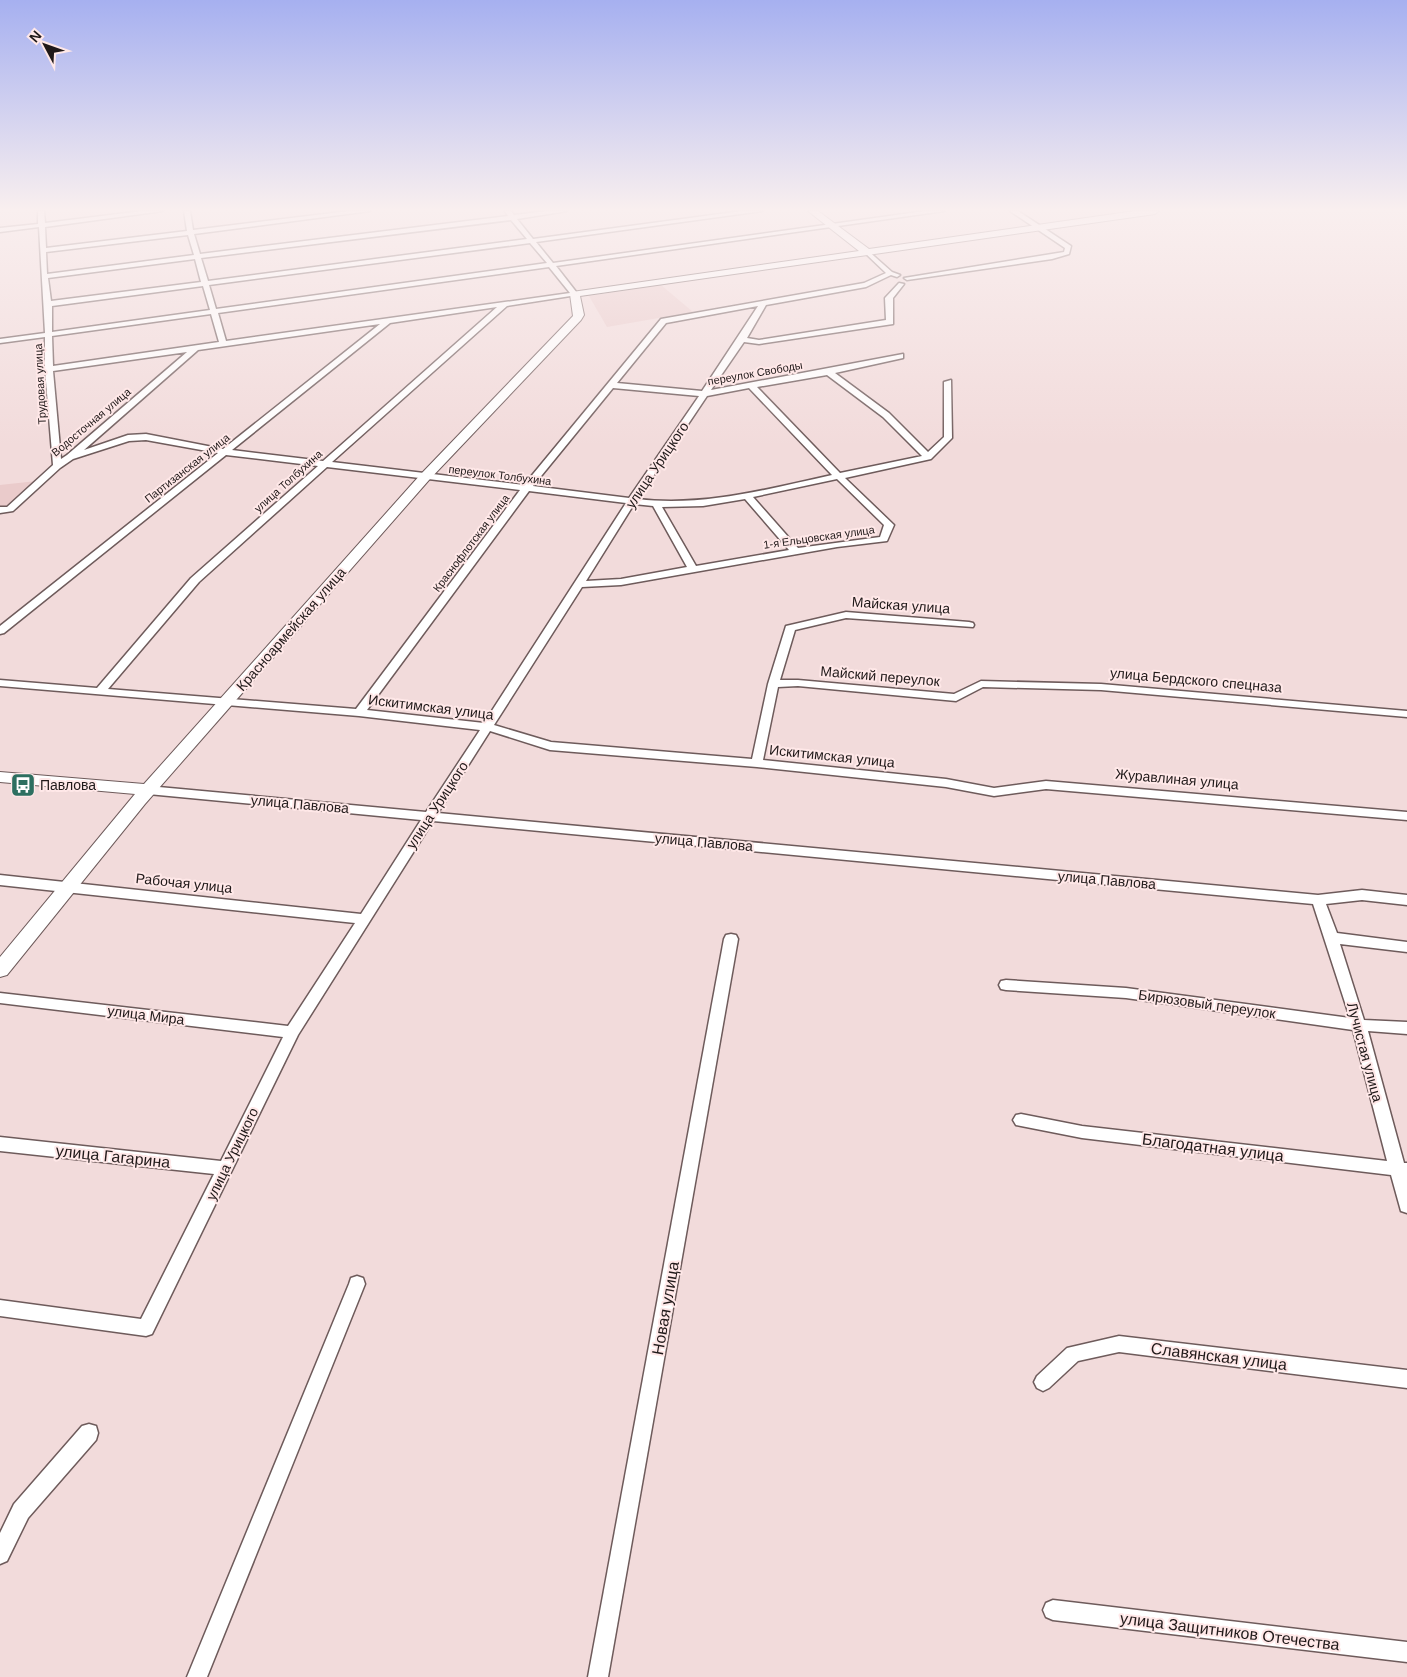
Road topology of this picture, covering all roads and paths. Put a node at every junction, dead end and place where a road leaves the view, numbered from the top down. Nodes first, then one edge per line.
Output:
1 (46, 289) edge
2 (164, 289) edge
3 (207, 289) edge
4 (381, 289) edge
5 (571, 289) edge
6 (607, 289) edge
7 (836, 289) edge
8 (897, 289) edge
9 (575, 294) junction
10 (764, 302) junction
11 (48, 304) junction
12 (505, 304) junction
13 (214, 312) junction
14 (387, 322) junction
15 (49, 335) junction
16 (742, 339) junction
17 (0, 342) edge
18 (223, 343) junction
19 (196, 348) junction
20 (900, 356) dead end
21 (49, 369) junction
22 (829, 372) junction
23 (948, 382) dead end
24 (612, 385) junction
25 (751, 386) junction
26 (704, 394) junction
27 (226, 452) junction
28 (70, 457) junction
29 (928, 457) junction
30 (324, 464) junction
31 (57, 466) junction
32 (837, 475) junction
33 (425, 477) junction
34 (525, 490) junction
35 (747, 496) junction
36 (631, 502) junction
37 (656, 504) junction
38 (0, 510) edge
39 (795, 551) junction
40 (692, 568) junction
41 (580, 584) junction
42 (969, 625) dead end
43 (0, 631) edge
44 (0, 683) edge
45 (773, 684) junction
46 (981, 684) joint
47 (101, 690) junction
48 (228, 702) junction
49 (359, 713) junction
50 (1407, 714) edge
51 (488, 727) junction
52 (757, 763) junction
53 (0, 777) edge
54 (946, 783) joint
55 (148, 790) junction
56 (430, 816) junction
57 (1407, 816) edge
58 (0, 880) edge
59 (68, 887) junction
60 (1318, 900) junction
61 (1407, 900) edge
62 (364, 919) junction
63 (1333, 938) junction
64 (731, 939) dead end
65 (1407, 947) edge
66 (0, 970) edge
67 (1006, 985) dead end
68 (0, 998) edge
69 (1358, 1025) junction
70 (1407, 1028) edge
71 (292, 1032) junction
72 (1020, 1120) dead end
73 (0, 1144) edge
74 (226, 1168) junction
75 (1402, 1170) edge
76 (1407, 1206) edge
77 (358, 1284) dead end
78 (0, 1308) edge
79 (1407, 1379) edge
80 (1043, 1382) dead end
81 (89, 1433) dead end
82 (0, 1554) edge
83 (1054, 1610) dead end
84 (1407, 1652) edge
85 (197, 1677) edge
86 (598, 1677) edge

1 - 11 street, Трудовая улица
2 - 11 street
3 - 13 street
4 - 13 street
5 - 9 street
6 - 9 street
7 - 10 street
8 - 16 street
9 - 12 street
9 - 33 street, Красноармейская улица
10 - 16 street, улица Урицкого
10 - 24 street, Краснофлотская улица
11 - 15 street, Трудовая улица
12 - 14 street
12 - 30 street, улица Толбухина
13 - 15 street
13 - 18 street
14 - 18 street
14 - 27 street, Партизанская улица
15 - 17 street
15 - 21 street, Трудовая улица
16 - 26 street, улица Урицкого
18 - 19 street
19 - 21 street
19 - 28 street, Водосточная улица
20 - 22 street, переулок Свободы
21 - 31 street, Трудовая улица
22 - 25 street, переулок Свободы
22 - 29 street
23 - 29 street
24 - 26 street, переулок Свободы
24 - 34 street, Краснофлотская улица
25 - 26 street, переулок Свободы
25 - 32 street, 1-я Ельцовская улица
26 - 36 street, улица Урицкого
27 - 28 street, переулок Толбухина
27 - 30 street, переулок Толбухина
27 - 43 street, Партизанская улица
28 - 31 street, Водосточная улица
29 - 32 street, переулок Толбухина
30 - 33 street, переулок Толбухина
30 - 47 street, улица Толбухина
31 - 38 street, Водосточная улица
32 - 35 street, переулок Толбухина
32 - 39 street, 1-я Ельцовская улица
33 - 34 street, переулок Толбухина
33 - 48 street, Красноармейская улица
34 - 36 street, переулок Толбухина
34 - 49 street, Краснофлотская улица
35 - 37 street, переулок Толбухина
35 - 39 street
36 - 37 street, переулок Толбухина
36 - 41 street, улица Урицкого
37 - 40 street
39 - 40 street, 1-я Ельцовская улица
40 - 41 street, 1-я Ельцовская улица
41 - 51 street, улица Урицкого
42 - 45 street, Майская улица
44 - 47 street, Искитимская улица
45 - 46 street, Майский переулок
45 - 52 street, Майская улица
46 - 50 street, улица Бердского спецназа
47 - 48 street, Искитимская улица
48 - 49 street, Искитимская улица
48 - 55 street, Красноармейская улица
49 - 51 street, Искитимская улица
51 - 52 street, Искитимская улица
51 - 56 street, улица Урицкого
52 - 54 street, Искитимская улица
53 - 55 street, улица Павлова
54 - 57 street, Журавлиная улица
55 - 56 street, улица Павлова
55 - 59 street, Красноармейская улица
56 - 60 street, улица Павлова
56 - 62 street, улица Урицкого
58 - 59 street, Рабочая улица
59 - 62 street, Рабочая улица
59 - 66 street, Красноармейская улица
60 - 61 street, улица Павлова
60 - 63 street, Лучистая улица
62 - 71 street, улица Урицкого
63 - 65 street
63 - 69 street, Лучистая улица
64 - 86 street, Новая улица
67 - 69 street, Бирюзовый переулок
68 - 71 street, улица Мира
69 - 70 street, Бирюзовый переулок
69 - 75 street, Лучистая улица
71 - 74 street, улица Урицкого
72 - 75 street, Благодатная улица
73 - 74 street, улица Гагарина
74 - 78 street, улица Урицкого
75 - 76 street, Лучистая улица
77 - 85 street
79 - 80 street, Славянская улица
81 - 82 street
83 - 84 street, улица Защитников Отечества

